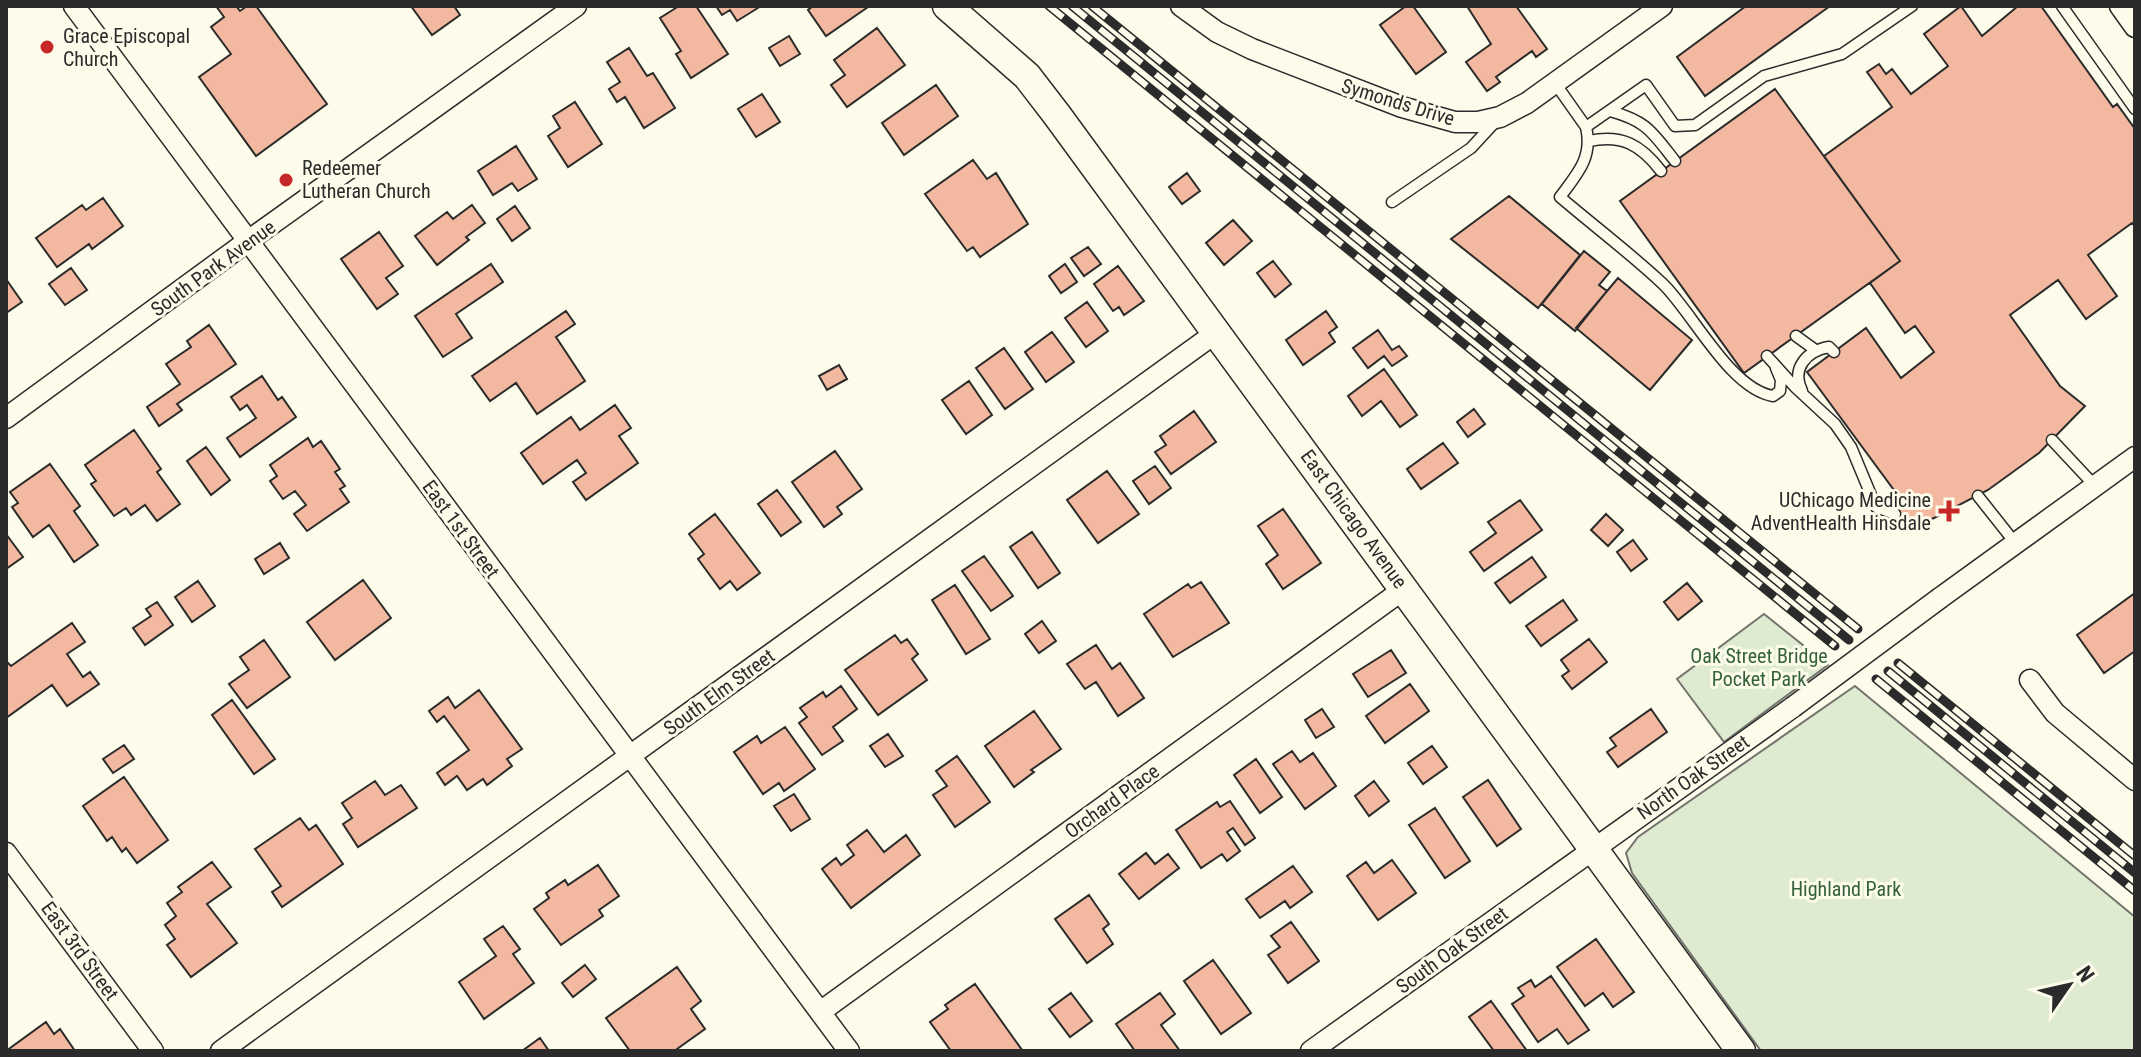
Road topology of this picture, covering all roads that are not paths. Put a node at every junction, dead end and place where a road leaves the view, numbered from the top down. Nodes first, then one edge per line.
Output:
1 (74, 6) edge
2 (576, 6) edge
3 (947, 6) edge
4 (1181, 6) edge
5 (1912, 6) edge
6 (2062, 6) edge
7 (2120, 6) edge
8 (1655, 11) edge
9 (2135, 27) edge
10 (1555, 83) junction
11 (2135, 109) edge
12 (1610, 111) junction
13 (1500, 117) junction
14 (1586, 127) junction
15 (1589, 141) junction
16 (1675, 161) dead end
17 (1661, 171) dead end
18 (1392, 202) dead end
19 (248, 241) junction
20 (1217, 332) junction
21 (1796, 336) dead end
22 (1814, 349) junction
23 (1834, 352) dead end
24 (1767, 356) dead end
25 (1776, 368) junction
26 (1805, 396) junction
27 (6, 418) edge
28 (2052, 440) dead end
29 (2135, 457) edge
30 (2095, 486) junction
31 (1978, 496) dead end
32 (1895, 514) dead end
33 (2016, 544) junction
34 (1404, 589) junction
35 (2030, 680) dead end
36 (630, 757) junction
37 (2135, 780) edge
38 (1592, 848) junction
39 (6, 853) edge
40 (820, 1012) junction
41 (153, 1051) edge
42 (221, 1051) edge
43 (849, 1051) edge
44 (1311, 1051) edge
45 (1741, 1051) edge

1 - 19 street, East 1st Street
2 - 19 street, South Park Avenue
3 - 20 main road, East Chicago Avenue
4 - 13 street, Symonds Drive
5 - 12 lane
6 - 11 lane
7 - 9 street
8 - 10 street, Symonds Drive
10 - 13 street, Symonds Drive
10 - 14 lane
12 - 14 lane
12 - 16 lane
13 - 18 lane
14 - 15 lane
15 - 17 lane
15 - 25 lane
19 - 27 street, South Park Avenue
19 - 36 street, East 1st Street
20 - 34 main road, East Chicago Avenue
20 - 36 street, South Elm Street
21 - 22 lane
22 - 23 lane
22 - 26 lane
24 - 25 lane
25 - 26 lane
26 - 32 lane
28 - 30 lane
29 - 30 street
30 - 33 street
31 - 33 lane
33 - 38 street, North Oak Street, bridge
34 - 38 main road, East Chicago Avenue
34 - 40 street, Orchard Place
35 - 37 street
36 - 40 street, East 1st Street
36 - 42 street, South Elm Street
38 - 44 street, South Oak Street
38 - 45 main road, East Chicago Avenue
39 - 41 street, East 3rd Street
40 - 43 street, East 1st Street

